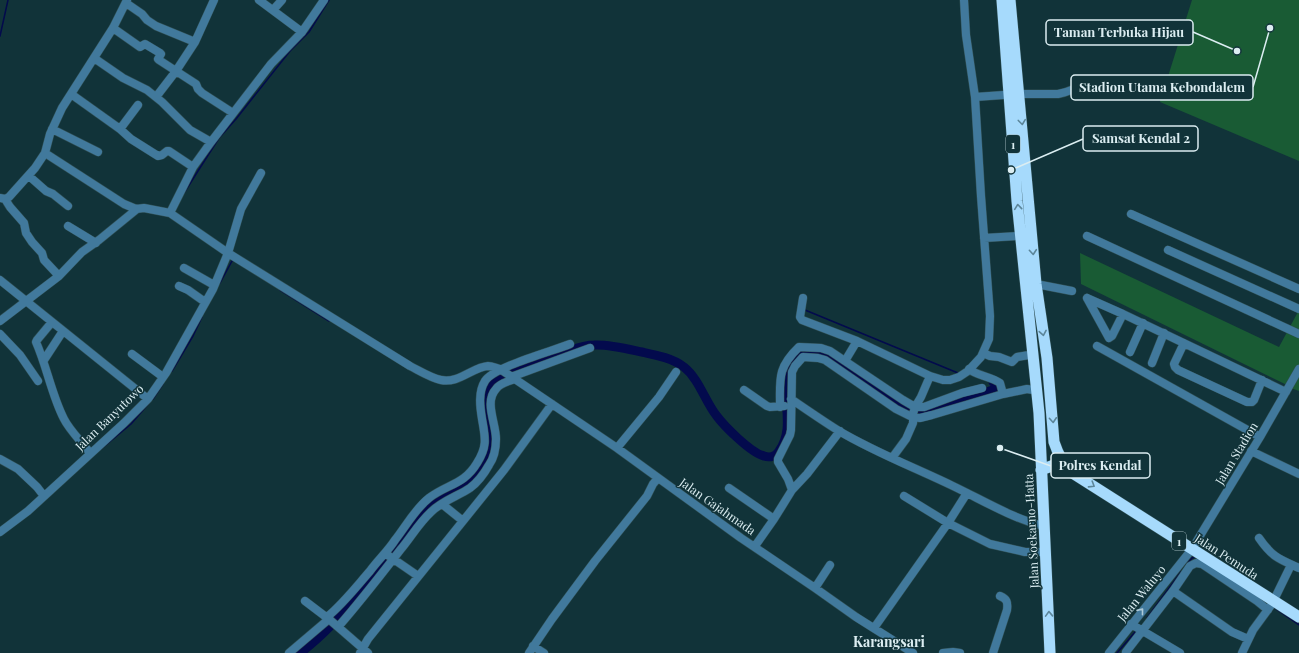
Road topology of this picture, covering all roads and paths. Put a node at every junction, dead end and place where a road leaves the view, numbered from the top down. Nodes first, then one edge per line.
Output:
1 (214, 0) edge
2 (259, 0) edge
3 (282, 0) edge
4 (324, 0) edge
5 (964, 0) edge
6 (1002, 0) edge
7 (1010, 0) edge
8 (126, 2) edge
9 (273, 10) junction
10 (112, 28) junction
11 (302, 32) junction
12 (195, 42) junction
13 (94, 58) junction
14 (176, 71) junction
15 (1088, 81) dead end
16 (71, 94) junction
17 (1014, 95) junction
18 (156, 97) junction
19 (975, 97) junction
20 (138, 105) dead end
21 (233, 113) junction
22 (52, 129) junction
23 (120, 129) junction
24 (211, 142) junction
25 (98, 152) dead end
26 (45, 153) junction
27 (193, 167) junction
28 (261, 173) dead end
29 (29, 176) junction
30 (2, 199) edge
31 (68, 206) dead end
32 (135, 208) junction
33 (171, 210) junction
34 (1131, 214) dead end
35 (68, 226) dead end
36 (1020, 236) junction
37 (1087, 236) dead end
38 (984, 238) junction
39 (95, 242) junction
40 (1168, 250) dead end
41 (228, 254) junction
42 (184, 268) dead end
43 (58, 275) junction
44 (0, 280) edge
45 (214, 285) junction
46 (179, 286) dead end
47 (1031, 286) junction
48 (1299, 289) edge
49 (1072, 291) dead end
50 (803, 298) dead end
51 (26, 300) junction
52 (205, 302) junction
53 (1299, 309) edge
54 (1123, 314) junction
55 (0, 321) edge
56 (52, 322) junction
57 (1143, 323) junction
58 (63, 331) junction
59 (1299, 333) edge
60 (0, 334) edge
61 (1164, 334) junction
62 (857, 342) junction
63 (1184, 343) junction
64 (570, 344) dead end
65 (1097, 346) dead end
66 (590, 348) dead end
67 (801, 352) junction
68 (1130, 352) dead end
69 (983, 353) junction
70 (132, 354) dead end
71 (44, 360) junction
72 (1031, 360) junction
73 (845, 361) junction
74 (1152, 362) dead end
75 (1299, 369) edge
76 (967, 371) junction
77 (676, 372) dead end
78 (503, 374) junction
79 (930, 376) junction
80 (163, 377) junction
81 (1262, 380) junction
82 (38, 381) dead end
83 (1034, 386) junction
84 (982, 388) dead end
85 (1002, 389) junction
86 (744, 390) dead end
87 (1286, 392) junction
88 (148, 399) junction
89 (787, 405) junction
90 (549, 407) junction
91 (914, 411) junction
92 (840, 432) junction
93 (1260, 437) junction
94 (617, 448) junction
95 (1251, 451) junction
96 (90, 453) junction
97 (892, 458) junction
98 (0, 459) edge
99 (1062, 462) junction
100 (1041, 470) junction
101 (1299, 474) edge
102 (655, 481) junction
103 (729, 488) dead end
104 (792, 490) junction
105 (967, 492) junction
106 (44, 496) junction
107 (904, 496) dead end
108 (442, 504) junction
109 (774, 519) junction
110 (463, 520) junction
111 (948, 523) junction
112 (1043, 526) junction
113 (1, 529) edge
114 (1259, 538) dead end
115 (758, 541) junction
116 (1192, 549) junction
117 (1045, 552) junction
118 (389, 556) junction
119 (830, 565) dead end
120 (1291, 565) junction
121 (1299, 568) edge
122 (418, 576) junction
123 (815, 588) junction
124 (1173, 592) junction
125 (1000, 596) dead end
126 (305, 601) dead end
127 (1270, 605) junction
128 (1299, 617) edge
129 (332, 622) junction
130 (1137, 627) junction
131 (874, 628) junction
132 (1248, 640) junction
133 (531, 649) edge
134 (1122, 650) edge
135 (363, 652) edge
136 (289, 653) edge
137 (544, 653) edge
138 (913, 653) edge
139 (943, 653) edge
140 (960, 653) edge
141 (993, 653) edge
142 (1050, 653) edge
143 (1108, 653) edge
144 (1180, 653) edge
145 (1242, 653) edge

1 - 12 street
2 - 9 street
3 - 9 street
4 - 11 street
5 - 19 street
6 - 17 highway, 1
7 - 17 highway, 1
8 - 10 street
8 - 12 street
9 - 11 street
10 - 13 street
10 - 14 street
11 - 21 street
12 - 14 street
13 - 16 street
13 - 18 street
14 - 18 street
14 - 21 street
15 - 17 street
16 - 22 street
16 - 23 street
17 - 19 street
36 -> 17 highway, 1
17 -> 47 highway, 1
18 - 24 street
19 - 38 street
20 - 23 street
21 - 24 street
22 - 25 street
22 - 26 street
23 - 27 street
24 - 27 street
26 - 29 street
26 - 32 street
27 - 33 street
28 - 41 street, Jalan Banyutowo
29 - 30 street
29 - 31 street
30 - 43 street
32 - 33 street
32 - 39 street
33 - 41 street
34 - 48 street
35 - 39 street
36 - 38 street
36 - 47 highway, 1
37 - 59 street
38 - 69 street
39 - 43 street
40 - 53 street
41 - 45 street, Jalan Banyutowo
41 - 78 street
42 - 45 street
43 - 51 street
44 - 51 street
45 - 52 street, Jalan Banyutowo
46 - 52 street
47 - 49 street
47 - 72 highway, Jalan Soekarno-Hatta / 1
47 -> 99 highway, 1
50 - 62 street
51 - 55 street
51 - 56 street
52 - 80 street, Jalan Banyutowo
54 - 54 street
54 - 57 street
56 - 58 street
56 - 71 street
57 - 61 street
57 - 68 street
58 - 71 street
58 - 88 street
60 - 82 street
61 - 63 street
61 - 74 street
62 - 73 street
62 - 79 street
63 - 81 street
63 - 81 street
64 - 78 street
65 - 93 street
66 - 78 street
67 - 73 street
67 - 89 street
67 - 89 street
67 - 91 street
69 - 72 street
69 - 76 street
70 - 80 street
71 - 96 street
72 - 83 highway, Jalan Soekarno-Hatta / 1
73 - 91 street
75 - 87 street, Jalan Stadion
76 - 79 street
76 - 85 street
77 - 94 street
78 - 90 street, Jalan Gajahmada
78 - 108 street
78 - 118 street
79 - 91 street
80 - 88 street, Jalan Banyutowo
81 - 87 street
83 - 85 street
83 - 100 highway, Jalan Soekarno-Hatta / 1
84 - 91 street
85 - 91 street
86 - 89 street
87 - 93 street, Jalan Stadion
88 - 96 street, Jalan Banyutowo
89 - 92 street
89 - 104 street
90 - 94 street, Jalan Gajahmada
90 - 110 street
91 - 97 street
92 - 97 street
92 - 104 street
93 - 95 street, Jalan Stadion
94 - 102 street, Jalan Gajahmada
95 - 101 street
95 - 116 street, Jalan Stadion
96 - 106 street, Jalan Banyutowo
97 - 105 street
98 - 106 street
99 - 100 highway
99 -> 116 highway, Jalan Pemuda / 1
100 - 112 highway, Jalan Soekarno-Hatta / 1
102 - 115 street, Jalan Gajahmada
102 - 133 street
103 - 109 street
104 - 109 street
105 - 111 street
105 - 112 street
106 - 113 street, Jalan Banyutowo
107 - 111 street
108 - 110 street
108 - 118 street
109 - 115 street
110 - 122 street
111 - 117 street
111 - 131 street
112 - 117 highway, Jalan Soekarno-Hatta / 1
114 - 120 street
115 - 123 street, Jalan Gajahmada
116 - 127 highway, Jalan Pemuda / 1
130 -> 116 street, Jalan Waluyo
142 -> 117 highway, Jalan Soekarno-Hatta / 1
118 - 122 street
118 - 129 street
118 - 129 street
119 - 123 street
120 - 121 street
120 - 127 street
122 - 135 street
123 - 131 street, Jalan Gajahmada
124 - 127 street
124 - 130 street
124 - 132 street
125 - 141 street
126 - 129 street
127 - 128 highway, Jalan Pemuda / 1
127 - 132 street
129 - 135 street
129 - 136 street
130 - 134 street, Jalan Waluyo
130 - 134 street
130 - 144 street
131 - 138 street, Jalan Gajahmada
132 - 145 street
133 - 137 street
134 - 143 street, Jalan Waluyo
139 - 140 street

